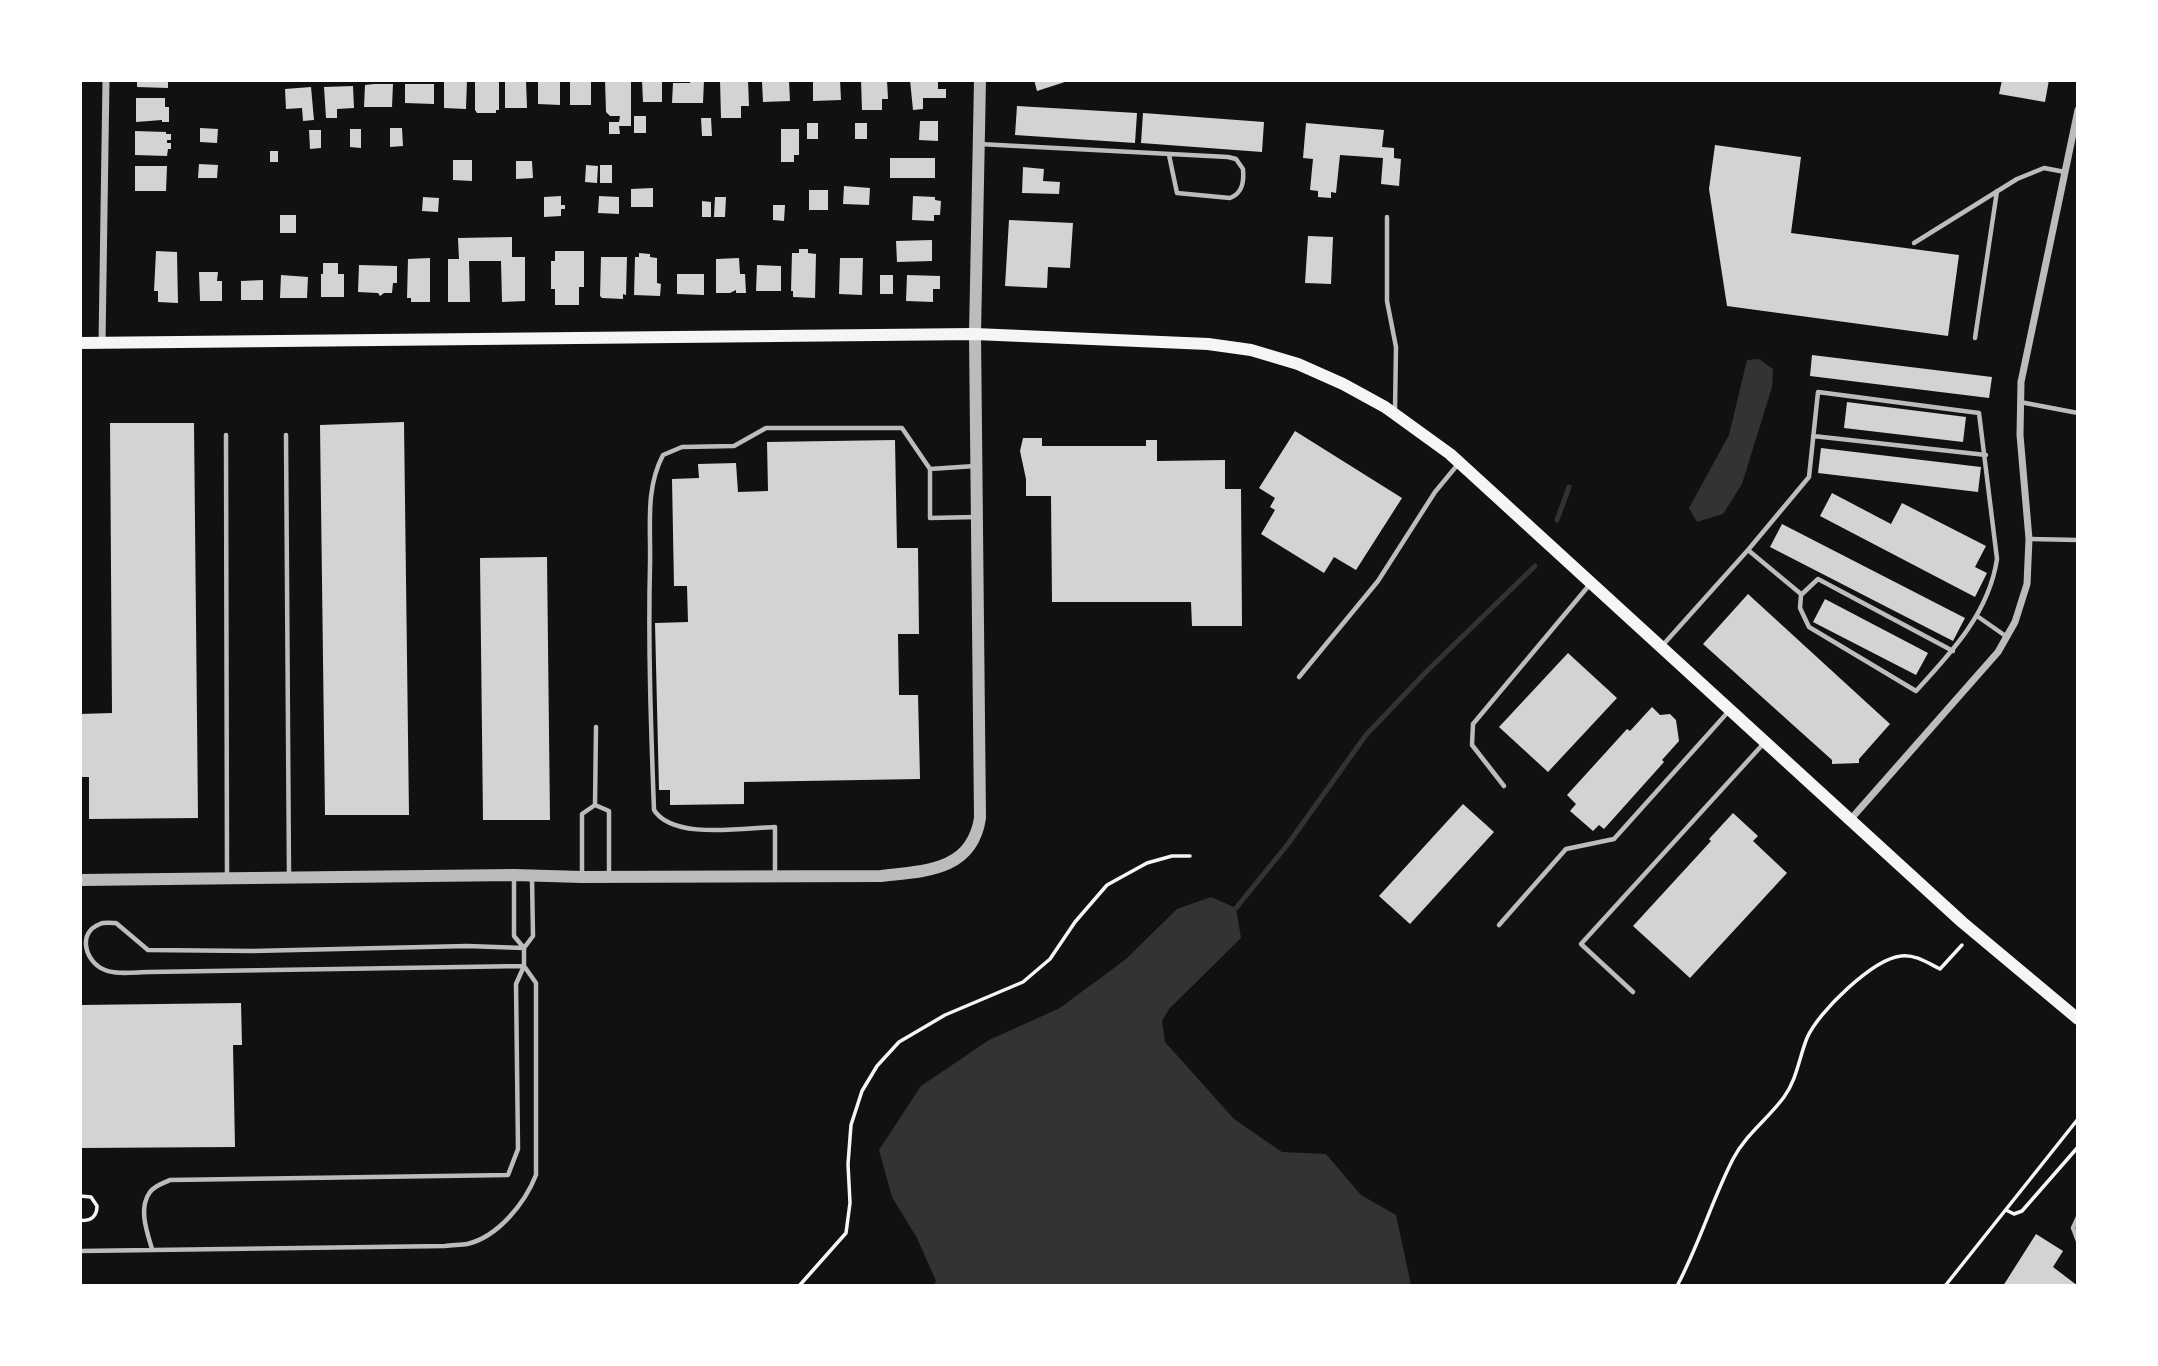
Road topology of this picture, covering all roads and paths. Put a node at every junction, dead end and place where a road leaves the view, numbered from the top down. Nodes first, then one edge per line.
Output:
1 (106, 80) edge
2 (980, 80) edge
3 (2077, 114) edge
4 (979, 144) junction
5 (1168, 155) junction
6 (2065, 172) junction
7 (1997, 190) junction
8 (1387, 217) dead end
9 (1914, 243) dead end
10 (975, 334) junction
11 (1975, 338) dead end
12 (102, 343) junction
13 (80, 344) edge
14 (2019, 402) junction
15 (2077, 413) edge
16 (1395, 414) junction
17 (226, 435) dead end
18 (286, 435) dead end
19 (1813, 436) junction
20 (1986, 455) junction
21 (1459, 462) junction
22 (976, 466) junction
23 (930, 469) junction
24 (977, 517) junction
25 (2029, 539) junction
26 (2077, 540) edge
27 (1748, 550) junction
28 (1592, 583) junction
29 (1801, 595) junction
30 (1977, 615) junction
31 (2008, 637) junction
32 (1661, 646) junction
33 (1952, 651) junction
34 (1299, 677) dead end
35 (1730, 709) junction
36 (596, 727) dead end
37 (1765, 741) junction
38 (1504, 786) dead end
39 (594, 805) junction
40 (1850, 820) junction
41 (1190, 856) dead end
42 (514, 875) junction
43 (532, 875) junction
44 (582, 877) junction
45 (609, 877) junction
46 (775, 877) junction
47 (227, 879) junction
48 (289, 879) junction
49 (80, 880) edge
50 (1499, 925) dead end
51 (1962, 945) dead end
52 (524, 948) junction
53 (524, 966) junction
54 (1633, 992) dead end
55 (2077, 1019) edge
56 (2077, 1119) edge
57 (2077, 1147) edge
58 (80, 1196) edge
59 (2006, 1210) junction
60 (2077, 1217) edge
61 (80, 1220) edge
62 (2077, 1241) edge
63 (152, 1249) junction
64 (80, 1251) edge
65 (799, 1286) edge
66 (1677, 1286) edge
67 (1945, 1286) edge

1 - 12 street
2 - 4 street
3 - 6 street
4 - 5 lane
4 - 10 street
5 - 5 lane
6 - 7 lane
6 - 14 street
7 - 9 lane
7 - 11 lane
8 - 16 lane
10 - 12 main road
10 - 16 main road
10 - 22 street
12 - 13 main road
14 - 15 lane
14 - 25 street
16 - 21 main road
17 - 47 lane
18 - 48 lane
19 - 20 lane
19 - 20 lane
19 - 27 lane
20 - 30 lane
21 - 28 main road
21 - 34 lane
22 - 23 lane
22 - 24 street
23 - 24 lane
23 - 46 lane
24 - 46 street
25 - 26 lane
25 - 31 street
27 - 29 lane
27 - 32 lane
28 - 32 main road
28 - 38 lane
29 - 33 lane
29 - 33 lane
30 - 31 lane
30 - 33 lane
31 - 40 street
32 - 35 main road
35 - 37 main road
35 - 50 lane
36 - 39 lane
37 - 40 main road
37 - 54 lane
39 - 44 lane
39 - 45 lane
40 - 55 main road
41 - 65 path
42 - 43 street
42 - 48 street
42 - 52 lane
43 - 44 street
43 - 52 lane
44 - 45 street
45 - 46 street
47 - 48 street
47 - 49 street
51 - 66 path
52 - 53 lane
52 - 53 lane
53 - 63 lane
53 - 63 lane
56 - 59 path
57 - 59 path
58 - 61 path
59 - 67 path
60 - 62 lane
63 - 64 lane

